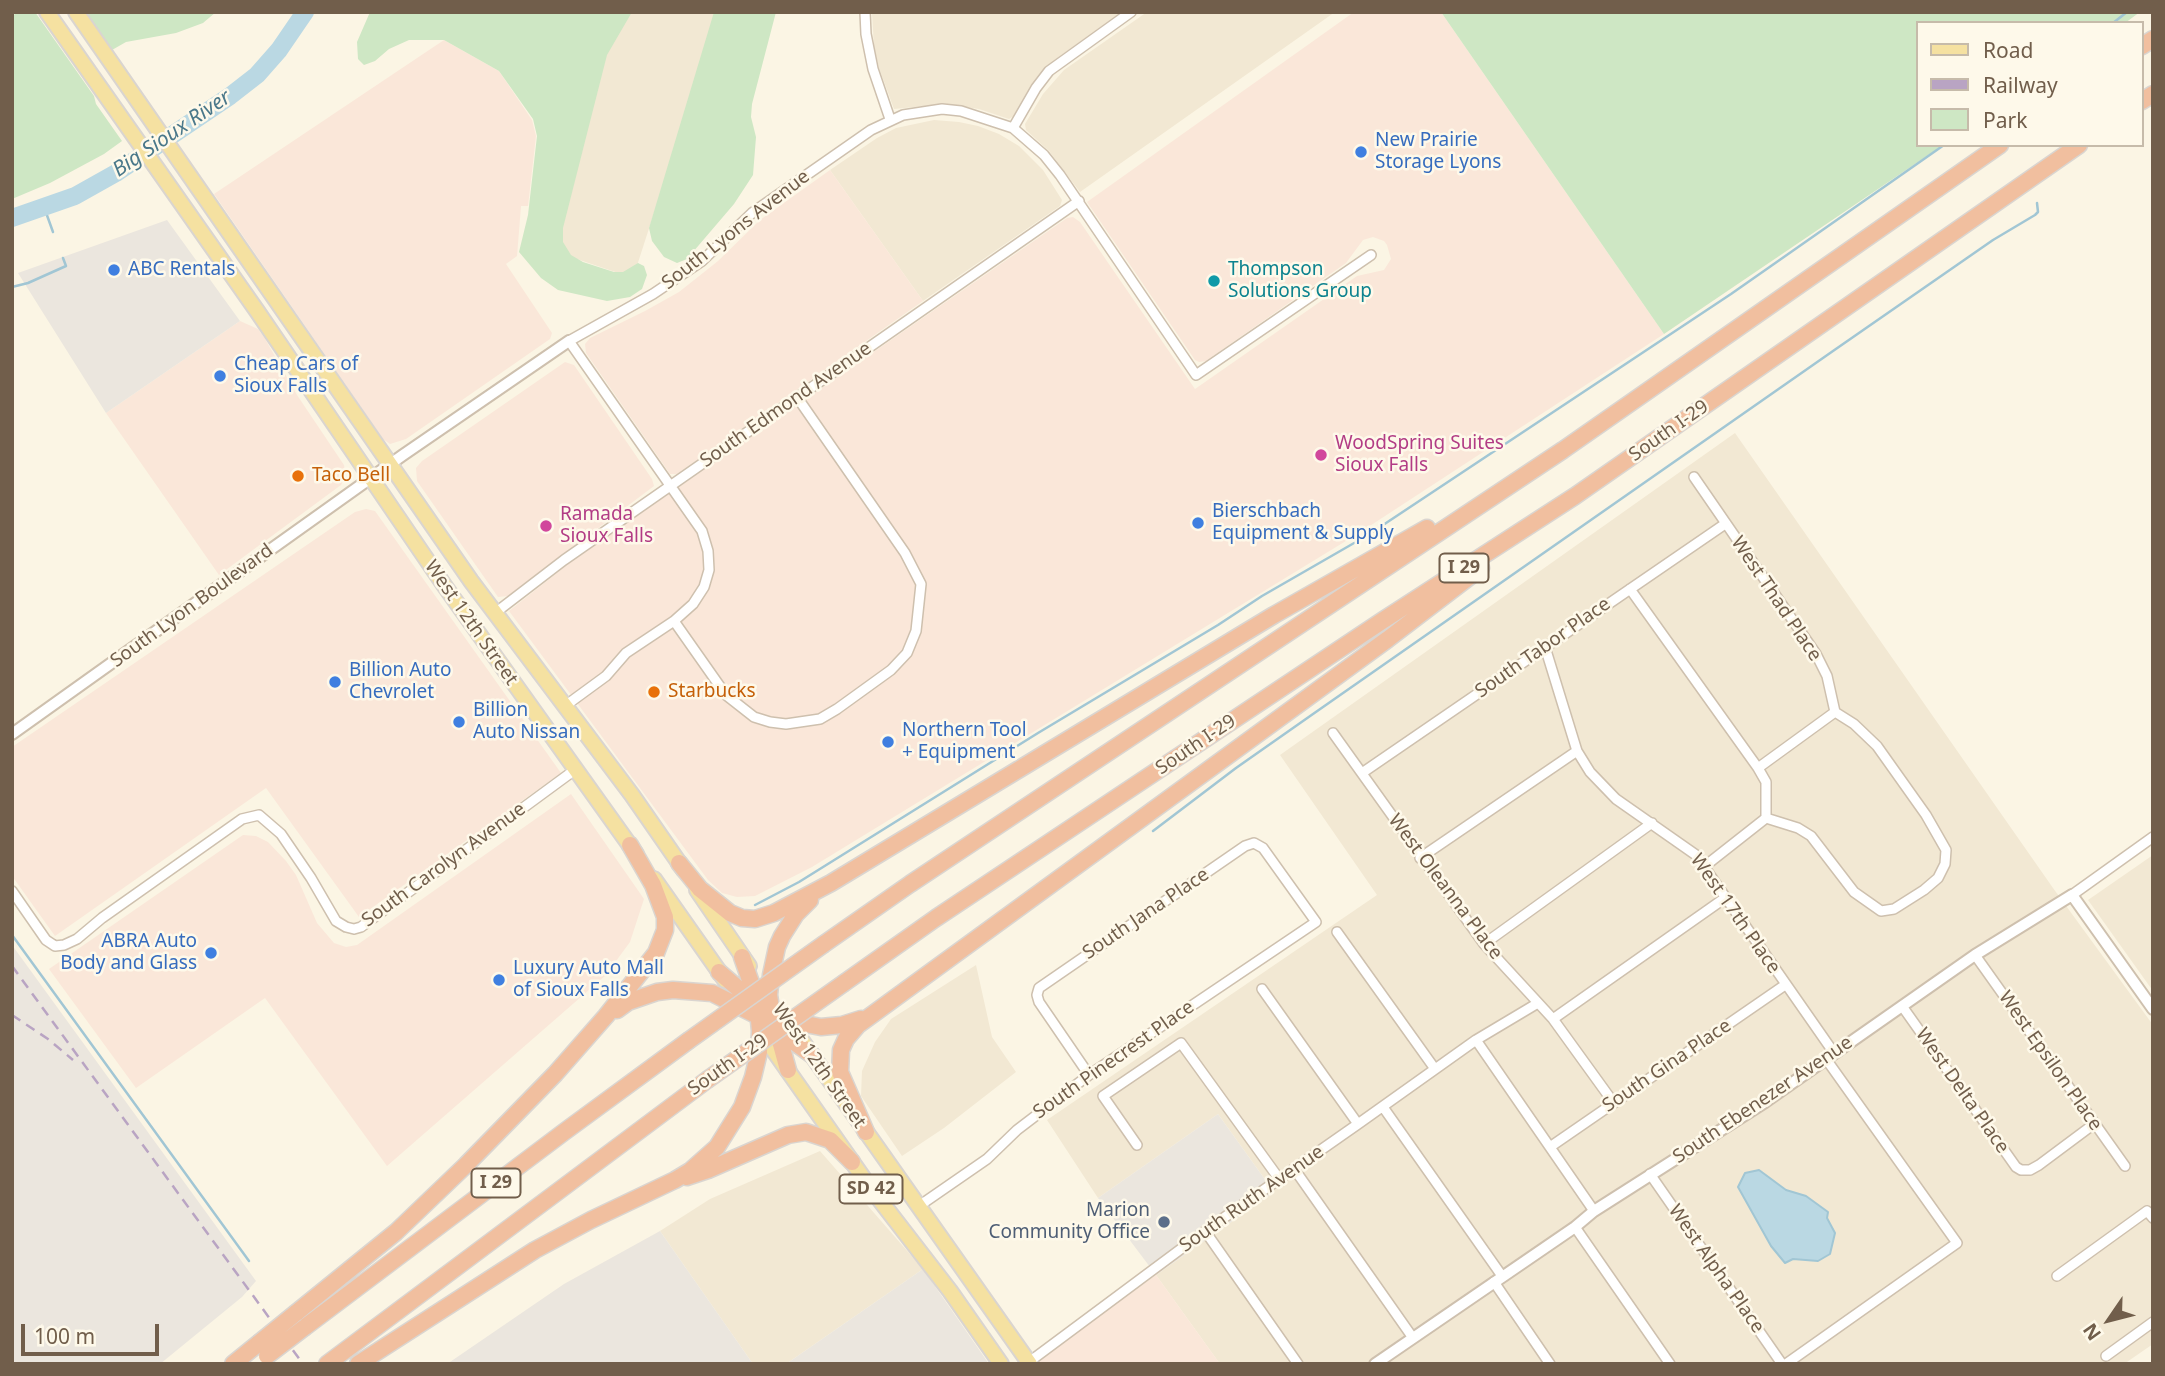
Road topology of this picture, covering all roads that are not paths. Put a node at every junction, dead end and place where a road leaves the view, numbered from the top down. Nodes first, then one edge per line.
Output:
1 (47, 12) edge
2 (76, 12) edge
3 (865, 12) edge
4 (1131, 12) edge
5 (890, 119) junction
6 (1013, 128) junction
7 (1997, 147) edge
8 (2076, 147) edge
9 (1079, 201) junction
10 (1371, 255) dead end
11 (569, 341) junction
12 (797, 397) junction
13 (1563, 450) junction
14 (391, 464) junction
15 (1694, 477) dead end
16 (371, 478) junction
17 (670, 485) junction
18 (1575, 496) junction
19 (1725, 524) junction
20 (1630, 589) junction
21 (495, 613) junction
22 (674, 621) junction
23 (1545, 647) junction
24 (565, 706) junction
25 (1835, 712) junction
26 (1333, 733) dead end
27 (12, 734) edge
28 (1577, 751) junction
29 (1758, 768) junction
30 (576, 769) junction
31 (1362, 773) junction
32 (1766, 818) junction
33 (1651, 824) junction
34 (2153, 837) edge
35 (631, 845) junction
36 (1420, 859) junction
37 (679, 863) junction
38 (1705, 866) junction
39 (831, 883) junction
40 (12, 891) edge
41 (2072, 895) junction
42 (1726, 898) junction
43 (1317, 922) joint
44 (1337, 932) dead end
45 (1484, 944) junction
46 (1975, 955) junction
47 (742, 957) joint
48 (719, 972) joint
49 (1785, 985) junction
50 (1262, 989) dead end
51 (1538, 1003) junction
52 (1902, 1006) junction
53 (2153, 1009) edge
54 (879, 1010) junction
55 (765, 1013) junction
56 (606, 1016) junction
57 (1553, 1019) junction
58 (1476, 1040) junction
59 (812, 1055) joint
60 (1830, 1056) junction
61 (1435, 1069) junction
62 (788, 1070) joint
63 (1089, 1075) junction
64 (1613, 1102) junction
65 (1382, 1107) junction
66 (1358, 1124) junction
67 (2094, 1124) junction
68 (866, 1132) junction
69 (1137, 1145) dead end
70 (1550, 1147) junction
71 (852, 1162) junction
72 (2125, 1166) dead end
73 (1295, 1170) junction
74 (1650, 1174) junction
75 (675, 1180) junction
76 (1280, 1180) junction
77 (919, 1206) junction
78 (1594, 1211) junction
79 (2153, 1218) edge
80 (1575, 1227) junction
81 (1205, 1231) junction
82 (2057, 1276) dead end
83 (1498, 1279) junction
84 (301, 1320) junction
85 (2153, 1322) edge
86 (1413, 1338) junction
87 (261, 1354) edge
88 (2106, 1356) dead end
89 (330, 1362) edge
90 (1030, 1363) edge
91 (233, 1364) edge
92 (358, 1364) edge
93 (1001, 1364) edge
94 (1298, 1364) edge
95 (1375, 1364) edge
96 (1550, 1364) edge
97 (1670, 1364) edge
98 (1784, 1364) edge

1 - 16 main road, West 12th Street
2 - 14 main road, West 12th Street
3 - 5 street
4 - 6 street
5 - 6 street, South Lyons Avenue
5 - 11 street, South Lyons Avenue
6 - 9 street, South Lyons Avenue
7 - 13 highway, I 29
8 - 18 highway, South I-29 / I 29
9 - 10 street, South Lyons Avenue
9 - 12 street, South Edmond Avenue
11 - 14 street, South Lyons Avenue
11 - 17 street
12 - 17 street, South Edmond Avenue
12 - 22 street
13 - 39 highway
13 - 84 highway, I 29, bridge
14 - 16 street, South Lyon Boulevard
14 - 21 main road, West 12th Street
15 - 19 street, West Thad Place
16 - 27 street, South Lyon Boulevard
16 - 30 main road, West 12th Street
17 - 21 street, South Edmond Avenue
17 - 22 street
18 - 54 highway
18 - 89 highway, South I-29 / I 29, bridge
19 - 20 street, South Tabor Place
19 - 25 street, West Thad Place
20 - 23 street, South Tabor Place
20 - 29 street
21 - 24 main road, West 12th Street
22 - 24 street
23 - 28 street, West 17th Place
23 - 31 street, South Tabor Place
24 - 37 main road, West 12th Street
25 - 29 street
25 - 32 street
26 - 31 street, West Oleanna Place
28 - 33 street, West 17th Place
28 - 36 street
29 - 32 street
30 - 35 main road, West 12th Street
30 - 40 street, South Carolyn Avenue
31 - 36 street, West Oleanna Place
32 - 38 street
33 - 38 street, West 17th Place
33 - 45 street
34 - 41 street, South Ebenezer Avenue
35 - 48 main road, West 12th Street
35 - 56 highway
36 - 45 street, West Oleanna Place
37 - 39 highway
37 - 47 main road, West 12th Street
38 - 42 street, West 17th Place
39 - 55 highway
41 - 46 street, South Ebenezer Avenue
41 - 53 street
42 - 49 street, West 17th Place
42 - 57 street
43 - 63 street, South Pinecrest Place
43 - 63 street, South Jana Place
44 - 61 street
45 - 51 street, West Oleanna Place
46 - 52 street, South Ebenezer Avenue
46 - 67 street, West Epsilon Place
47 - 55 highway
48 - 55 highway
49 - 60 street, West 17th Place
49 - 64 street, South Gina Place
50 - 66 street
51 - 57 street, West Oleanna Place
51 - 58 street, South Ruth Avenue
52 - 60 street, South Ebenezer Avenue
52 - 67 street, West Delta Place
54 - 55 highway
54 - 68 highway
55 - 56 highway
55 - 59 highway
55 - 62 highway
55 - 75 highway
56 - 84 highway
57 - 64 street, West Oleanna Place
58 - 61 street, South Ruth Avenue
58 - 70 street
59 - 68 main road, West 12th Street / SD 42
60 - 74 street, South Ebenezer Avenue
60 - 98 street, West 17th Place
61 - 65 street, South Ruth Avenue
62 - 71 main road, West 12th Street / SD 42
63 - 77 street, South Pinecrest Place
64 - 70 street, South Gina Place
65 - 66 street, South Ruth Avenue
65 - 83 street
66 - 73 street, South Ruth Avenue
67 - 72 street, West Epsilon Place
68 - 77 main road, West 12th Street / SD 42
69 - 76 street
70 - 78 street
71 - 75 highway
71 - 93 main road, West 12th Street / SD 42
73 - 76 street, South Ruth Avenue
73 - 86 street
74 - 78 street, South Ebenezer Avenue
74 - 98 street, West Alpha Place
75 - 92 highway
76 - 81 street, South Ruth Avenue
77 - 90 main road, West 12th Street / SD 42
78 - 80 street, South Ebenezer Avenue
79 - 82 street
80 - 83 street, South Ebenezer Avenue
80 - 97 street
81 - 90 street, South Ruth Avenue
81 - 94 street
83 - 86 street, South Ebenezer Avenue
83 - 96 street
84 - 87 highway, I 29, bridge
85 - 88 street
86 - 95 street, South Ebenezer Avenue
87 - 91 highway

